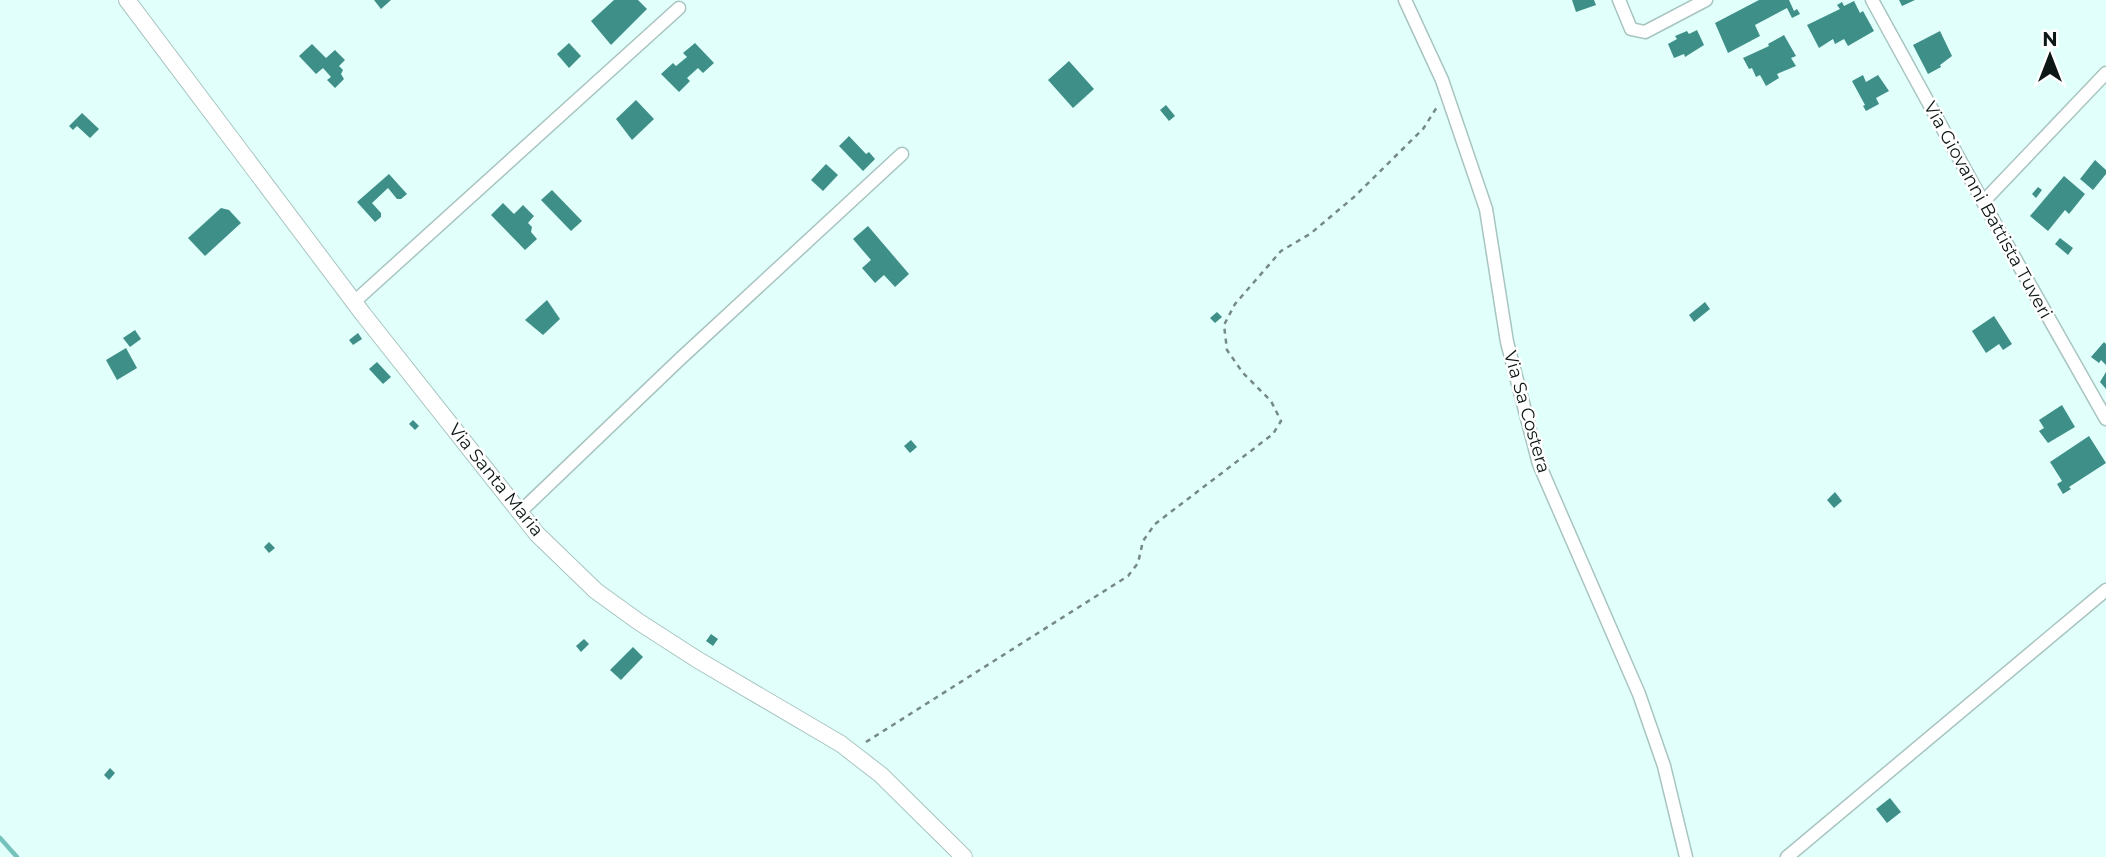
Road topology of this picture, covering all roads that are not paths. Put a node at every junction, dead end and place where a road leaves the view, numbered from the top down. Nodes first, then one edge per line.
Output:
1 (127, 0) edge
2 (1405, 0) edge
3 (1619, 0) edge
4 (1706, 0) edge
5 (1872, 0) edge
6 (679, 8) dead end
7 (2106, 73) edge
8 (902, 155) dead end
9 (1983, 202) junction
10 (354, 302) junction
11 (2106, 419) edge
12 (520, 512) junction
13 (2106, 590) edge
14 (964, 857) edge
15 (1686, 857) edge
16 (1787, 857) edge

1 - 10 street, Via Santa Maria
2 - 15 street, Via Sa Costera
3 - 4 street
5 - 9 street, Via Giovanni Battista Tuveri
6 - 10 street
7 - 9 street
8 - 12 street
9 - 11 street, Via Giovanni Battista Tuveri
10 - 12 street, Via Santa Maria
12 - 14 street, Via Santa Maria
13 - 16 street

